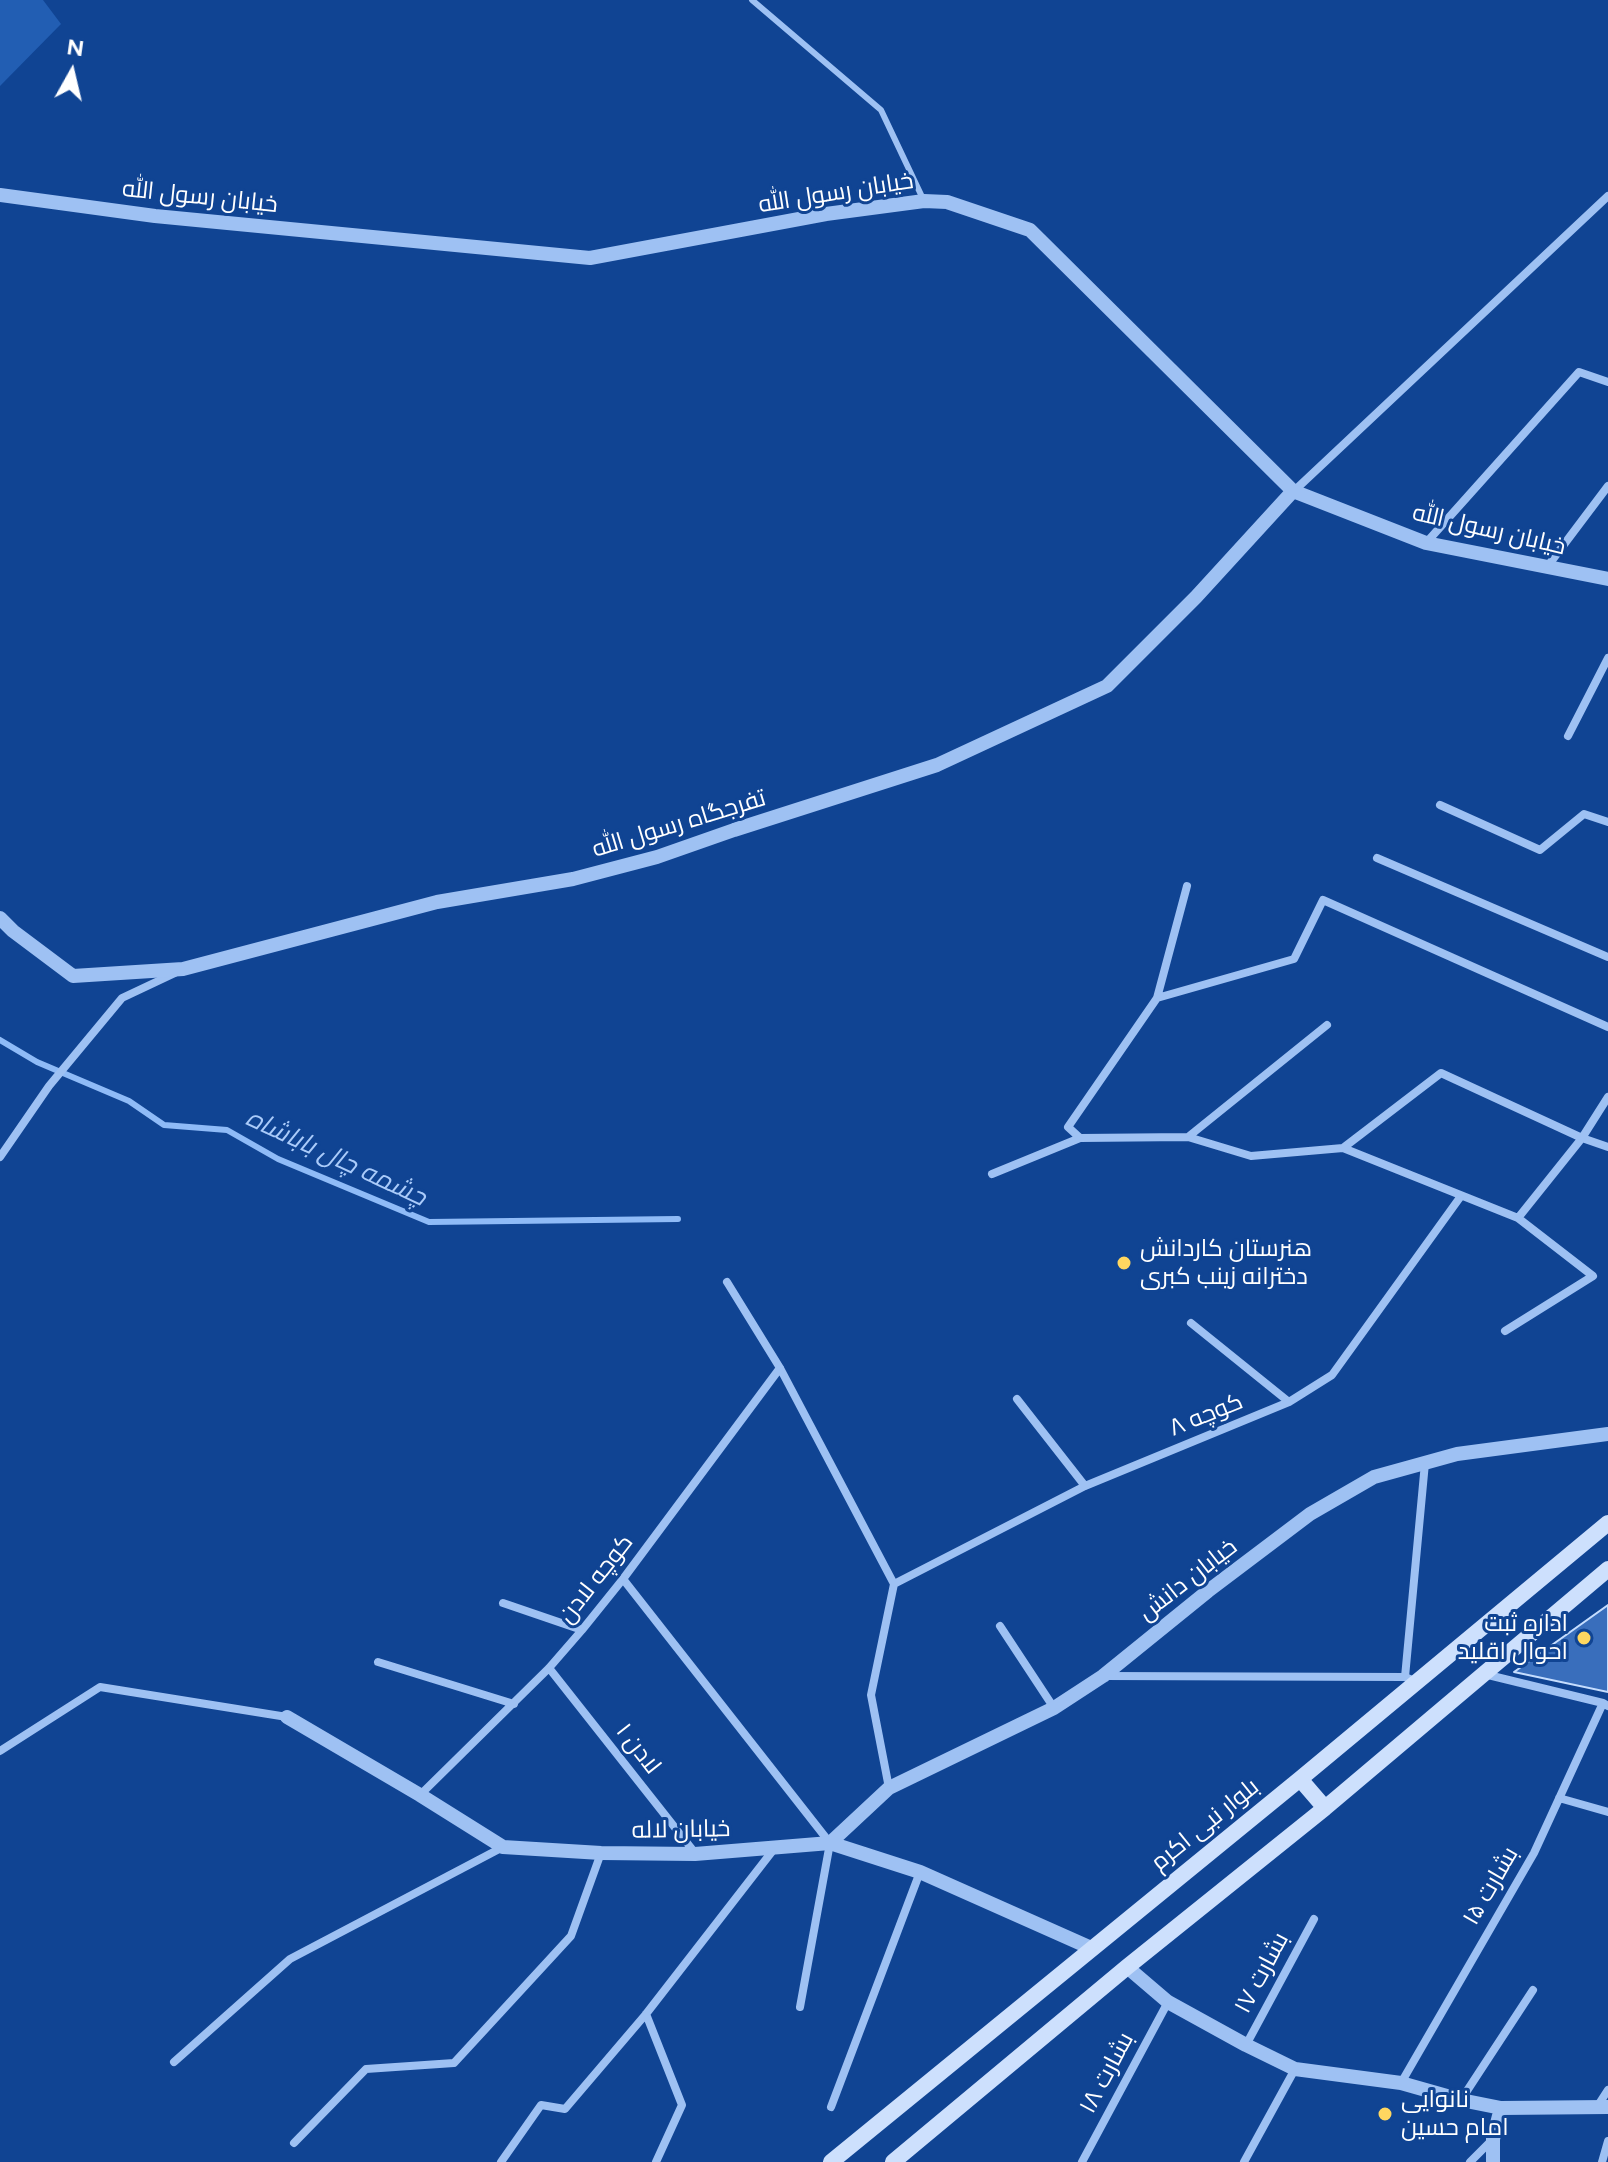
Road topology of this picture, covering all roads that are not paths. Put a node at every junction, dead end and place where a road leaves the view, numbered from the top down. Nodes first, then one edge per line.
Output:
1 (752, 0) edge
2 (0, 195) edge
3 (1608, 196) edge
4 (924, 201) junction
5 (1608, 382) edge
6 (1608, 486) edge
7 (1293, 491) junction
8 (1426, 543) junction
9 (1547, 567) junction
10 (1608, 579) edge
11 (1608, 658) edge
12 (1568, 736) dead end
13 (1440, 805) dead end
14 (1608, 822) edge
15 (1377, 858) dead end
16 (1187, 886) dead end
17 (0, 918) edge
18 (1608, 957) edge
19 (183, 969) junction
20 (1157, 998) junction
21 (1327, 1025) dead end
22 (1608, 1027) edge
23 (1608, 1097) edge
24 (1188, 1137) junction
25 (1080, 1138) junction
26 (1582, 1138) junction
27 (1608, 1147) edge
28 (1343, 1148) junction
29 (0, 1157) edge
30 (992, 1174) dead end
31 (1461, 1196) junction
32 (1518, 1218) junction
33 (727, 1282) dead end
34 (1191, 1323) dead end
35 (1505, 1331) dead end
36 (780, 1368) junction
37 (1017, 1399) dead end
38 (1289, 1402) junction
39 (1608, 1434) edge
40 (1425, 1462) junction
41 (1085, 1486) junction
42 (1608, 1523) edge
43 (1608, 1569) edge
44 (623, 1579) junction
45 (894, 1584) junction
46 (503, 1603) dead end
47 (1000, 1626) dead end
48 (582, 1630) junction
49 (378, 1662) dead end
50 (549, 1668) junction
51 (1483, 1673) junction
52 (1103, 1676) junction
53 (1411, 1680) junction
54 (514, 1704) junction
55 (1606, 1704) edge
56 (1054, 1708) junction
57 (287, 1717) joint
58 (0, 1751) edge
59 (1300, 1779) junction
60 (889, 1788) junction
61 (420, 1795) junction
62 (1559, 1798) junction
63 (1325, 1808) junction
64 (1608, 1812) edge
65 (830, 1843) junction
66 (503, 1847) junction
67 (775, 1849) junction
68 (601, 1853) junction
69 (695, 1854) junction
70 (920, 1872) junction
71 (1314, 1919) dead end
72 (1091, 1948) junction
73 (1127, 1967) junction
74 (1533, 1990) dead end
75 (1168, 2002) junction
76 (800, 2007) dead end
77 (646, 2014) junction
78 (1246, 2045) junction
79 (174, 2062) dead end
80 (1295, 2069) junction
81 (1401, 2083) junction
82 (1608, 2090) edge
83 (1461, 2100) junction
84 (831, 2107) dead end
85 (1602, 2107) edge
86 (1501, 2108) junction
87 (1493, 2139) junction
88 (1608, 2141) edge
89 (294, 2143) dead end
90 (501, 2162) edge
91 (656, 2162) edge
92 (831, 2162) edge
93 (893, 2162) edge
94 (1082, 2162) edge
95 (1244, 2162) edge
96 (1470, 2162) edge
97 (1493, 2162) edge
98 (1602, 2162) edge

1 - 4 lane
2 - 4 street, خیابان رسول الله
3 - 7 street
4 - 7 street, خیابان رسول الله
5 - 8 street
6 - 9 street
7 - 8 street, خیابان رسول الله
7 - 19 street, تفرجگاه رسول الله
8 - 9 street, خیابان رسول الله
9 - 10 street, خیابان رسول الله
11 - 12 street
13 - 14 street
15 - 18 street
16 - 20 street
17 - 19 street, تفرجگاه رسول الله
19 - 29 street
20 - 22 street
20 - 25 street
21 - 24 street
23 - 26 street
24 - 25 street
24 - 28 street
25 - 30 street
26 - 27 street
26 - 28 street
26 - 32 street
28 - 31 street
31 - 32 street
31 - 38 street, کوچه ۸
32 - 35 street
33 - 36 street
34 - 38 street
36 - 44 street, کوچه لادن
36 - 45 street
37 - 41 street
38 - 41 street, کوچه ۸
39 - 40 street, خیابان دانش
40 - 52 street, خیابان دانش
40 - 53 street
41 - 45 street, کوچه ۸
42 - 53 main road, بلوار نبی اکرم
43 - 51 main road
44 - 48 street, کوچه لادن
44 - 65 street
45 - 60 street
46 - 48 street
47 - 56 street
48 - 50 street, کوچه لادن
49 - 54 street
50 - 54 street, کوچه لادن
50 - 69 street, لادن ۱
51 - 55 street
51 - 63 main road
52 - 53 street
52 - 56 street, خیابان دانش
53 - 59 main road, بلوار نبی اکرم
54 - 61 street, کوچه لادن
55 - 62 street, بشارت ۱۵
56 - 60 street, خیابان دانش
57 - 58 street
57 - 61 street, خیابان لاله
59 - 63 main road
59 - 72 main road, بلوار نبی اکرم
60 - 65 street, خیابان دانش
61 - 66 street, خیابان لاله
62 - 64 street
62 - 81 street, بشارت ۱۵
63 - 73 main road
65 - 67 street, خیابان لاله
65 - 70 street, خیابان لاله
65 - 76 street
66 - 68 street, خیابان لاله
66 - 79 street
67 - 69 street, خیابان لاله
67 - 77 street
68 - 69 street, خیابان لاله
68 - 89 street
70 - 72 street, خیابان لاله
70 - 84 street
71 - 78 street, بشارت ۱۷
72 - 92 main road, بلوار نبی اکرم
73 - 75 street
73 - 93 main road
74 - 83 street
75 - 78 street
75 - 94 street, بشارت ۱۸
77 - 90 street
77 - 91 street
78 - 80 street
80 - 81 street
80 - 95 street
81 - 83 street
82 - 85 street
83 - 86 street
85 - 86 street
86 - 87 street
87 - 96 street
87 - 97 street
88 - 98 street

